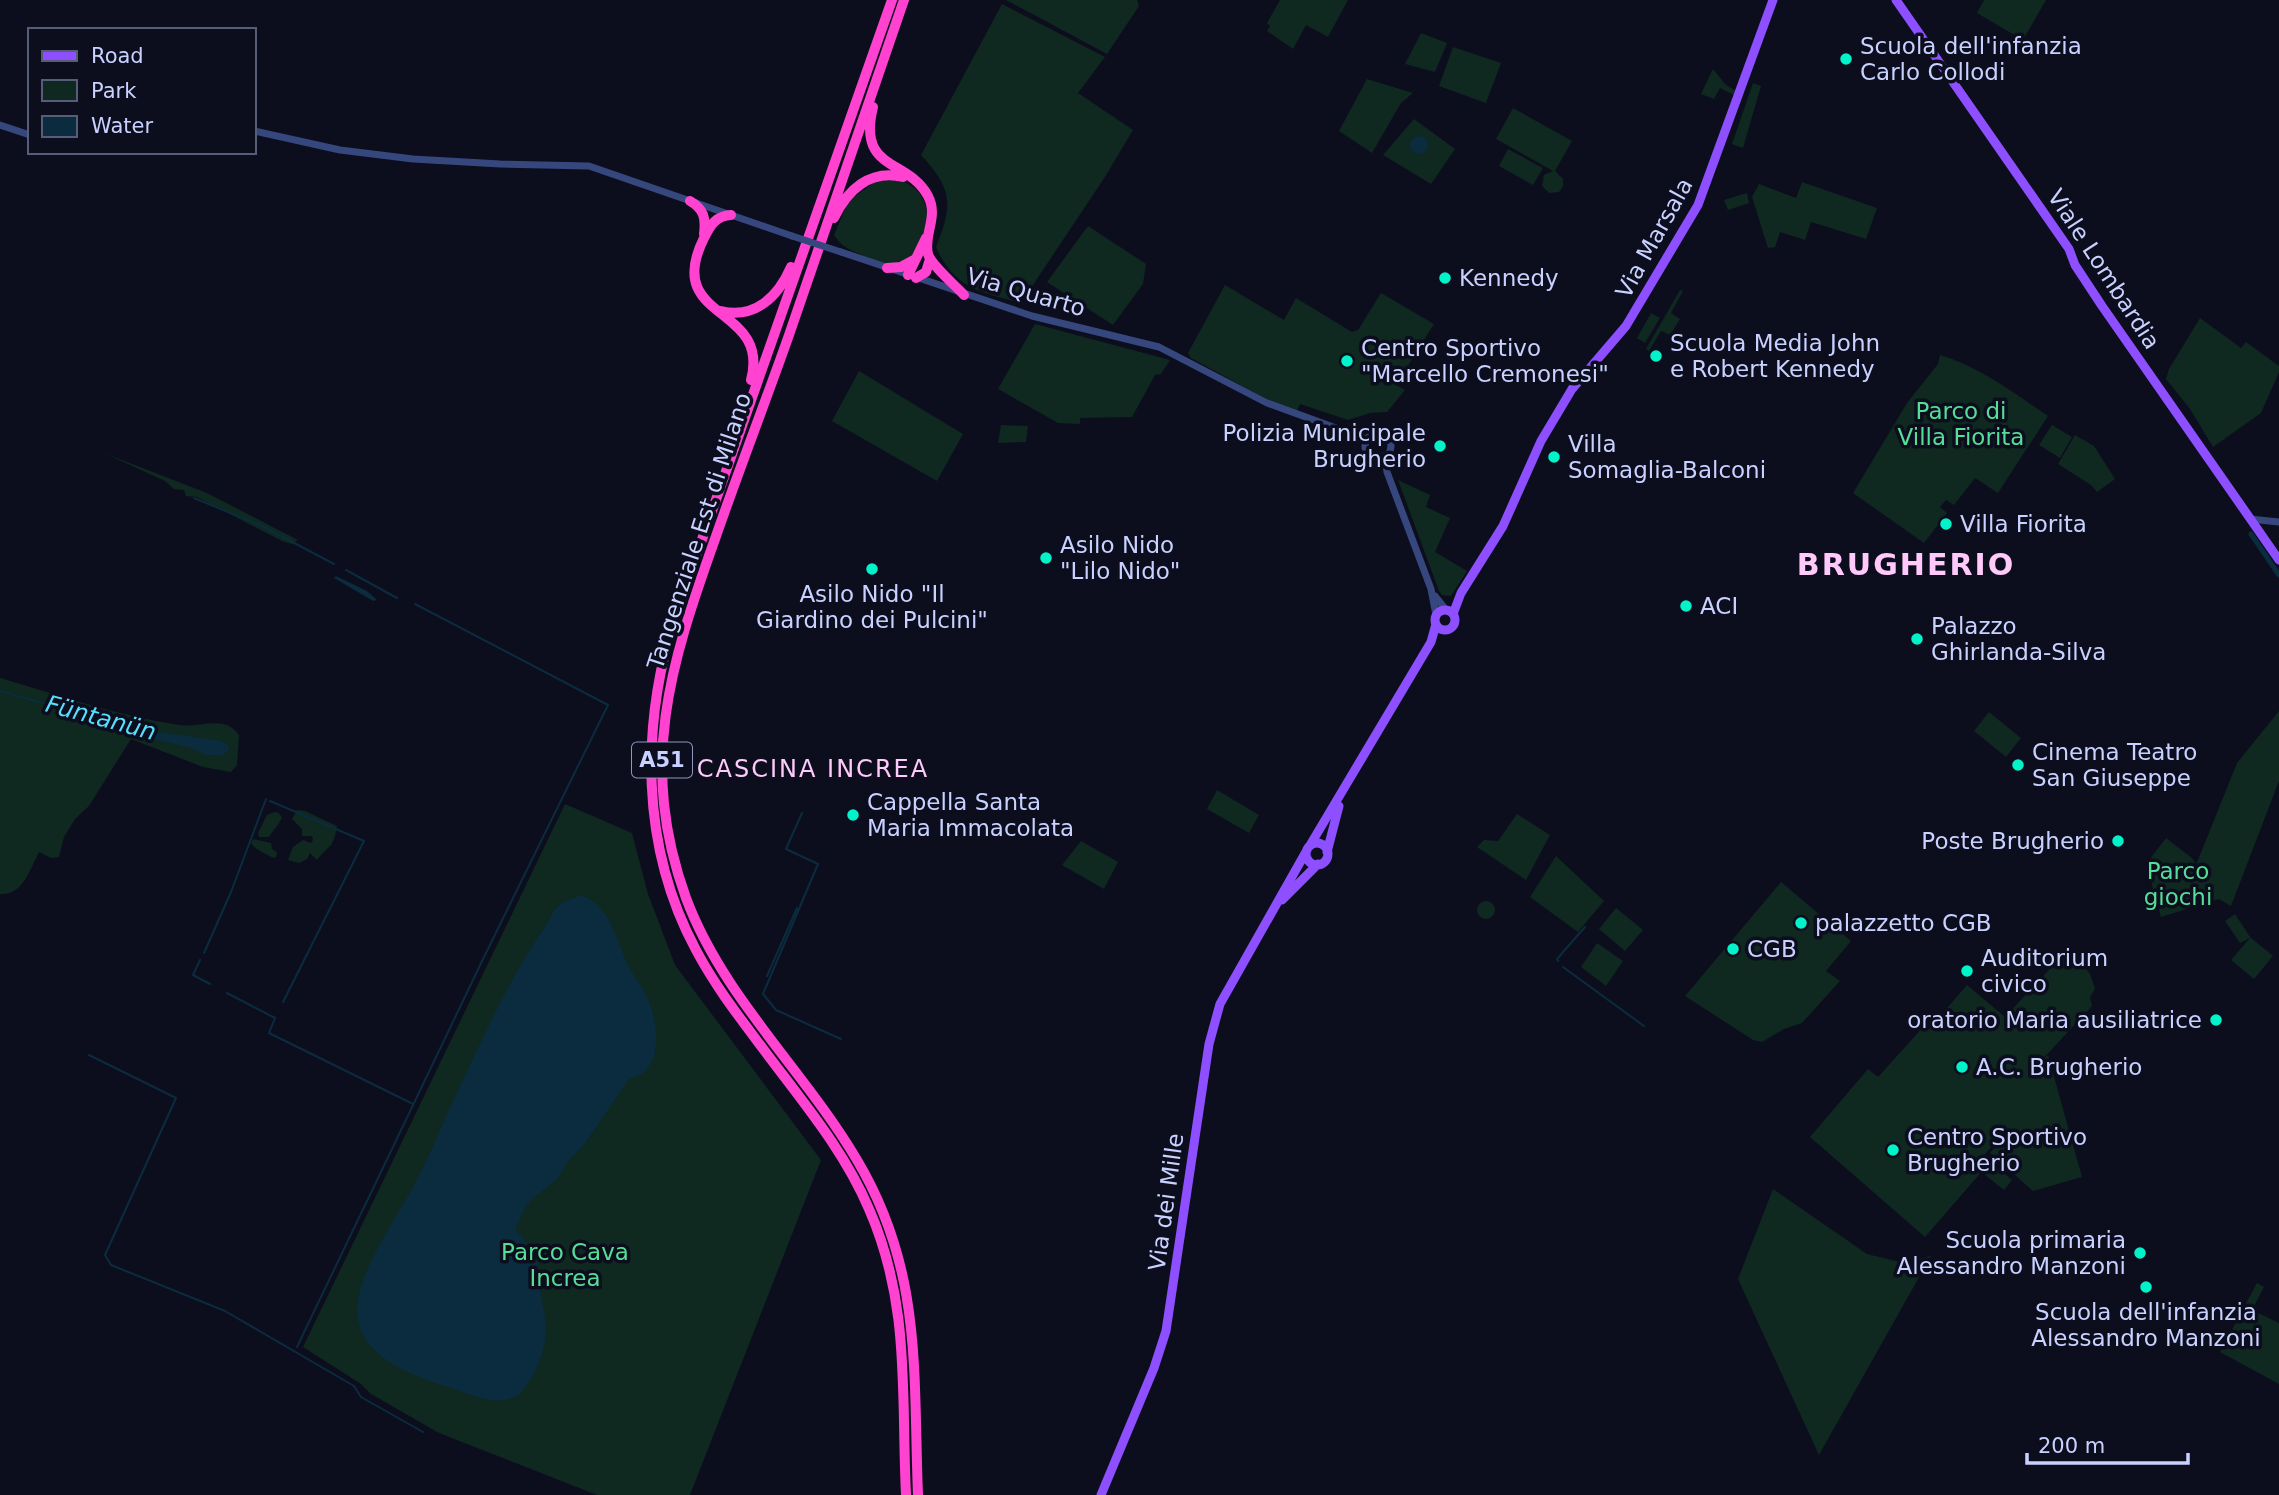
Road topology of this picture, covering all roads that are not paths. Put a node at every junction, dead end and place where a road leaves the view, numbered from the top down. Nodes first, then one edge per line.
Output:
1 (892, 0) edge
2 (904, 0) edge
3 (1773, 0) edge
4 (1896, 0) edge
5 (896, 24) junction
6 (0, 125) edge
7 (256, 131) edge
8 (28, 134) edge
9 (914, 180) junction
10 (685, 199) joint
11 (711, 215) junction
12 (731, 215) joint
13 (931, 229) junction
14 (811, 230) junction
15 (916, 258) junction
16 (930, 259) junction
17 (887, 268) junction
18 (912, 277) junction
19 (964, 295) junction
20 (718, 311) junction
21 (788, 338) junction
22 (1365, 442) junction
23 (733, 450) junction
24 (1385, 456) junction
25 (1371, 457) junction
26 (1387, 472) junction
27 (2250, 519) junction
28 (2279, 522) edge
29 (2279, 560) edge
30 (1431, 589) junction
31 (1448, 611) junction
32 (1439, 623) junction
33 (1349, 782) junction
34 (1308, 848) junction
35 (1327, 852) junction
36 (1318, 864) junction
37 (1269, 918) junction
38 (906, 1495) edge
39 (918, 1495) edge
40 (1101, 1495) edge

1 - 14 highway, Tangenziale Est di Milano / A51
2 - 5 highway, Tangenziale Est di Milano / A51
3 - 31 main road, Via Marsala
4 - 27 main road, Viale Lombardia
5 - 9 highway
5 - 21 highway, Tangenziale Est di Milano / A51
6 - 8 street
7 - 10 street
9 - 13 highway
9 - 21 highway
10 - 11 highway
11 - 12 highway
11 - 20 highway
12 - 17 street, Via Quarto, bridge
13 - 15 highway
13 - 16 highway
14 - 20 highway
14 - 23 highway, Tangenziale Est di Milano / A51
15 - 17 highway
15 - 18 highway
16 - 18 highway
16 - 19 highway
17 - 18 street, Via Quarto
18 - 19 street, Via Quarto
19 - 22 street, Via Quarto
20 - 23 highway
21 - 39 highway, Tangenziale Est di Milano / A51
22 - 24 street
22 - 25 street
23 - 38 highway, Tangenziale Est di Milano / A51
24 - 25 street
24 - 26 street
25 - 26 street
26 - 30 street
27 - 28 street
27 - 29 main road, Viale Lombardia
30 - 31 street
30 - 32 street
31 - 32 main road
31 - 32 main road, Via dei Mille
32 - 33 main road, Via dei Mille
33 - 34 main road, Via dei Mille
33 - 35 main road, Via dei Mille
34 - 35 main road
34 - 36 main road
34 - 37 main road, Via dei Mille
35 - 36 main road
36 - 37 main road, Via dei Mille
37 - 40 main road, Via dei Mille

